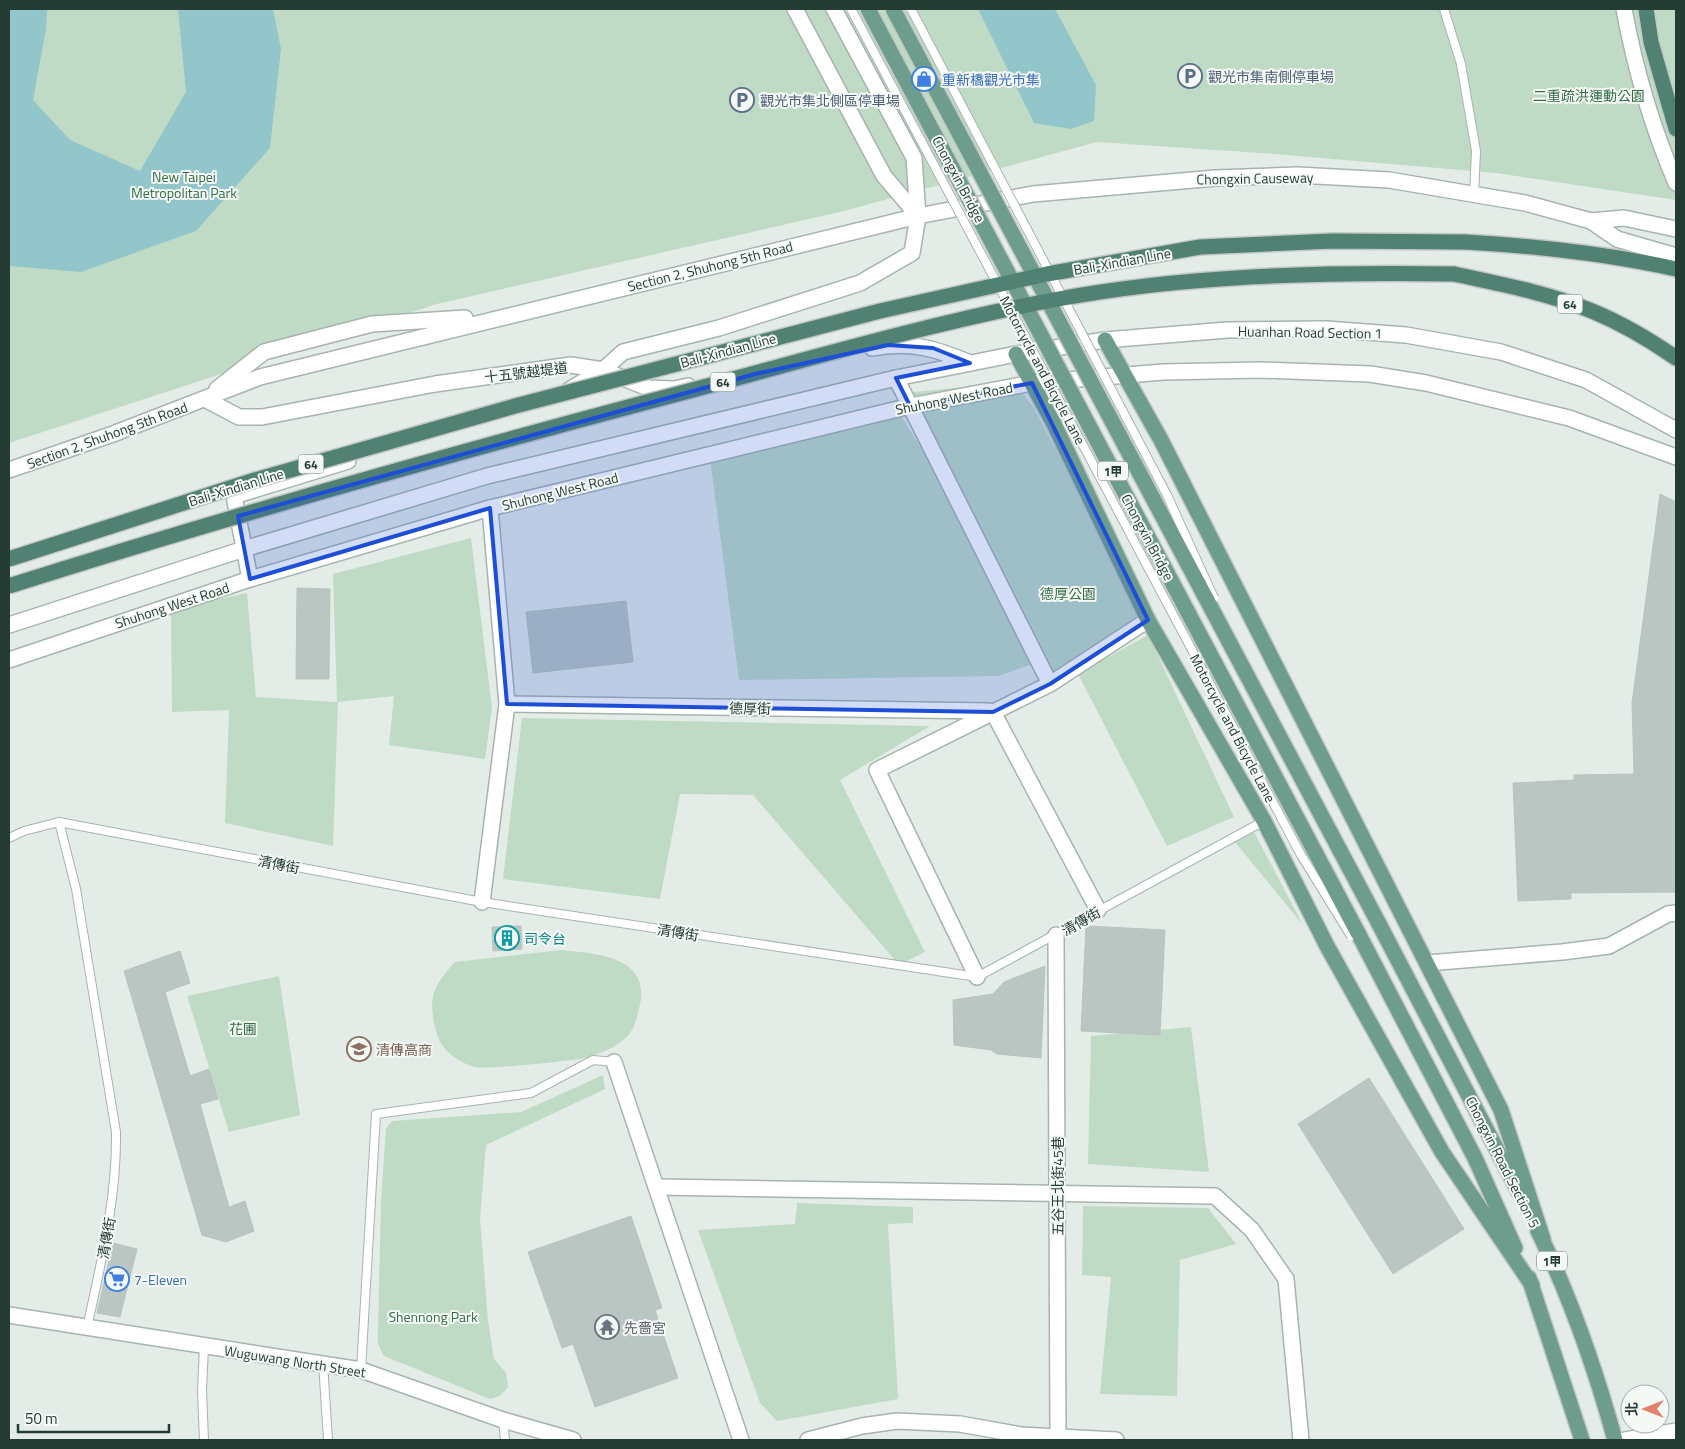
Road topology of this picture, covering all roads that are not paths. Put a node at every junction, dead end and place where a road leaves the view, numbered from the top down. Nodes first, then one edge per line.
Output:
1 (795, 9) edge
2 (834, 9) edge
3 (851, 9) edge
4 (868, 9) edge
5 (893, 9) edge
6 (911, 9) edge
7 (1444, 9) edge
8 (1624, 9) edge
9 (1646, 9) edge
10 (1676, 129) edge
11 (1676, 183) edge
12 (1474, 196) junction
13 (918, 216) junction
14 (1591, 220) junction
15 (1676, 228) edge
16 (1676, 256) edge
17 (1676, 269) edge
18 (502, 316) junction
19 (1105, 340) junction
20 (1016, 354) junction
21 (1676, 358) edge
22 (970, 363) junction
23 (603, 370) junction
24 (1125, 375) junction
25 (896, 378) junction
26 (1032, 383) junction
27 (204, 399) junction
28 (910, 406) junction
29 (1676, 430) edge
30 (1676, 457) edge
31 (9, 470) edge
32 (490, 508) junction
33 (244, 549) junction
34 (9, 559) edge
35 (250, 579) junction
36 (9, 586) edge
37 (1148, 620) junction
38 (9, 625) edge
39 (9, 660) edge
40 (1050, 684) junction
41 (1256, 693) junction
42 (507, 704) junction
43 (994, 712) junction
44 (1264, 821) junction
45 (59, 822) junction
46 (9, 838) edge
47 (482, 902) junction
48 (1098, 910) junction
49 (1676, 913) edge
50 (1378, 922) joint
51 (1354, 934) junction
52 (1056, 935) junction
53 (1427, 963) junction
54 (977, 977) junction
55 (614, 1062) joint
56 (657, 1187) junction
57 (1057, 1194) junction
58 (1542, 1239) junction
59 (1532, 1286) junction
60 (9, 1315) edge
61 (87, 1328) junction
62 (204, 1346) junction
63 (323, 1362) junction
64 (361, 1370) junction
65 (503, 1420) junction
66 (1676, 1431) edge
67 (1058, 1439) edge
68 (204, 1440) edge
69 (328, 1440) edge
70 (505, 1440) edge
71 (573, 1440) edge
72 (740, 1440) edge
73 (808, 1440) edge
74 (1116, 1440) edge
75 (1301, 1440) edge
76 (1582, 1440) edge
77 (1615, 1440) edge
78 (1625, 1440) edge

1 - 13 street
2 - 13 street
3 - 51 lane, Motorcycle and Bicycle Lane, bridge
4 - 51 main road, Chongxin Bridge / 1甲, bridge
5 - 41 main road, Chongxin Bridge / 1甲, bridge
6 - 41 lane, bridge
7 - 12 lane
8 - 11 street
9 - 10 highway
12 - 13 street, Chongxin Causeway
12 - 14 street, Chongxin Causeway
13 - 18 street, Section 2, Shuhong 5th Road
13 - 23 street
14 - 15 street, Chongxin Causeway
14 - 16 street, Chongxin Causeway
17 - 34 highway, Bali-Xindian Line / 64, bridge
18 - 27 street, Section 2, Shuhong 5th Road
18 - 27 street, Section 2, Shuhong 5th Road
19 - 20 street
19 - 24 main road
19 - 29 street, Huanhan Road Section 1
20 - 22 street
20 - 26 main road
21 - 36 highway, Bali-Xindian Line / 64, bridge
22 - 23 street, 十五號越堤道
22 - 25 street
23 - 27 street, 十五號越堤道
23 - 33 street
24 - 26 street, Shuhong West Road
24 - 30 street
24 - 53 main road
25 - 28 street
25 - 33 street
26 - 28 street, Shuhong West Road
26 - 37 main road
27 - 31 street, Section 2, Shuhong 5th Road
28 - 32 street, Shuhong West Road
28 - 40 street
32 - 35 street, Shuhong West Road
32 - 42 street
33 - 35 street
33 - 38 street
35 - 39 street, Shuhong West Road
37 - 40 street
37 - 44 main road
40 - 43 street
41 - 50 main road, Chongxin Bridge / 1甲, bridge
42 - 43 street, 德厚街
42 - 47 street
43 - 48 street
43 - 54 street
44 - 48 lane, 清傳街
44 - 59 main road
45 - 46 lane, 清傳街
45 - 47 lane, 清傳街
45 - 61 lane, 清傳街
47 - 54 lane, 清傳街
48 - 52 lane, 清傳街
49 - 53 street
50 - 58 main road, Chongxin Road Section 5 / 1甲
51 - 59 main road, Chongxin Road Section 5 / 1甲
52 - 54 lane, 清傳街
52 - 57 street, 五谷王北街45巷
53 - 58 main road
55 - 56 street
55 - 64 lane
56 - 57 street
56 - 72 street
57 - 67 street, 五谷王北街45巷
57 - 75 street
58 - 77 main road, Chongxin Road Section 5 / 1甲
59 - 76 main road, Chongxin Road Section 5 / 1甲
60 - 61 street, Wuguwang North Street
61 - 62 street, Wuguwang North Street
62 - 63 street, Wuguwang North Street
62 - 68 lane
63 - 64 street, Wuguwang North Street
63 - 69 lane
64 - 65 street, Wuguwang North Street
65 - 70 lane
65 - 71 street, Wuguwang North Street
66 - 78 street
67 - 73 street
67 - 74 street

